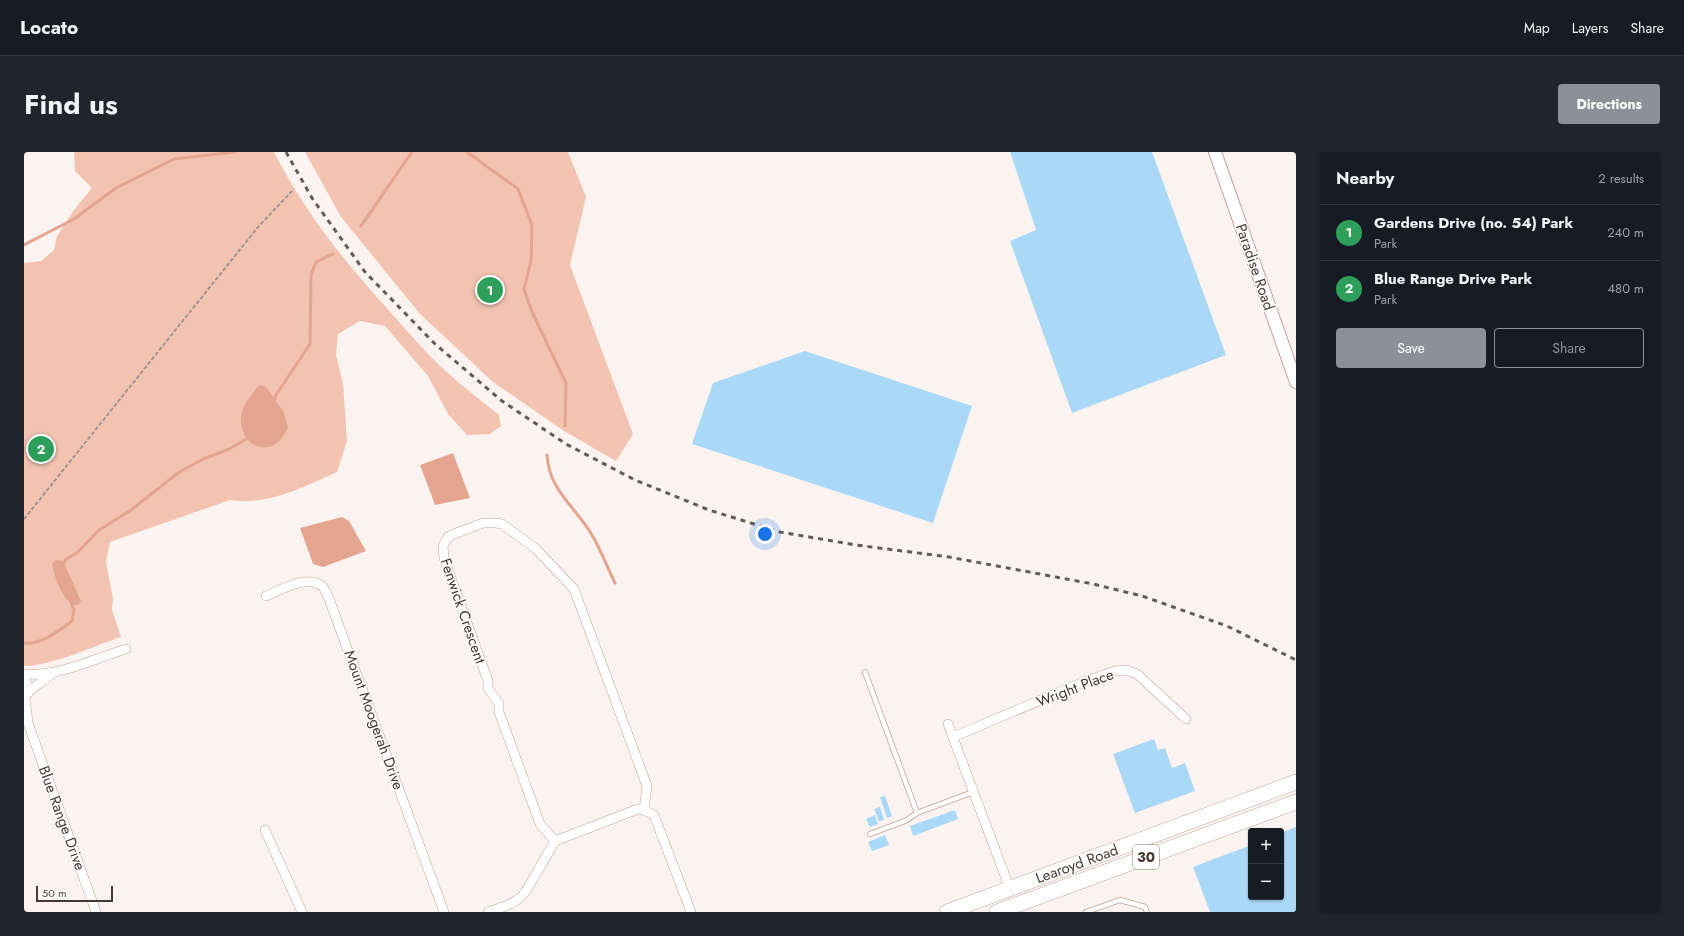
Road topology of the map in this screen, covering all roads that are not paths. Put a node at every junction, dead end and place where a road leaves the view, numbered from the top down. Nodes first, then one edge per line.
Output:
1 (1215, 152) edge
2 (1296, 382) edge
3 (266, 596) dead end
4 (126, 649) dead end
5 (57, 672) junction
6 (865, 672) dead end
7 (24, 674) edge
8 (24, 678) edge
9 (26, 697) edge
10 (1186, 719) dead end
11 (26, 721) edge
12 (948, 724) dead end
13 (953, 737) junction
14 (1296, 782) edge
15 (973, 792) junction
16 (1296, 802) edge
17 (644, 810) junction
18 (917, 813) junction
19 (265, 830) dead end
20 (870, 834) dead end
21 (555, 841) junction
22 (1010, 889) junction
23 (96, 912) edge
24 (302, 912) edge
25 (444, 912) edge
26 (488, 912) edge
27 (691, 912) edge
28 (947, 912) edge
29 (997, 912) edge
30 (1086, 912) edge
31 (1148, 912) edge

1 - 2 street, Paradise Road
3 - 25 street, Mount Moogerah Drive
4 - 5 street
5 - 7 street
5 - 9 street
6 - 18 lane
8 - 9 street, Blue Range Drive
9 - 11 street, Blue Range Drive
10 - 13 street, Wright Place
11 - 23 street, Blue Range Drive
12 - 13 street
13 - 15 street
14 - 22 main road, Learoyd Road / 30
15 - 18 lane
15 - 22 street
16 - 29 main road, Learoyd Road / 30
17 - 21 street
17 - 21 street, Fenwick Crescent
17 - 27 street
18 - 20 lane
19 - 24 street
21 - 26 street
22 - 28 main road, Learoyd Road / 30
30 - 31 lane

